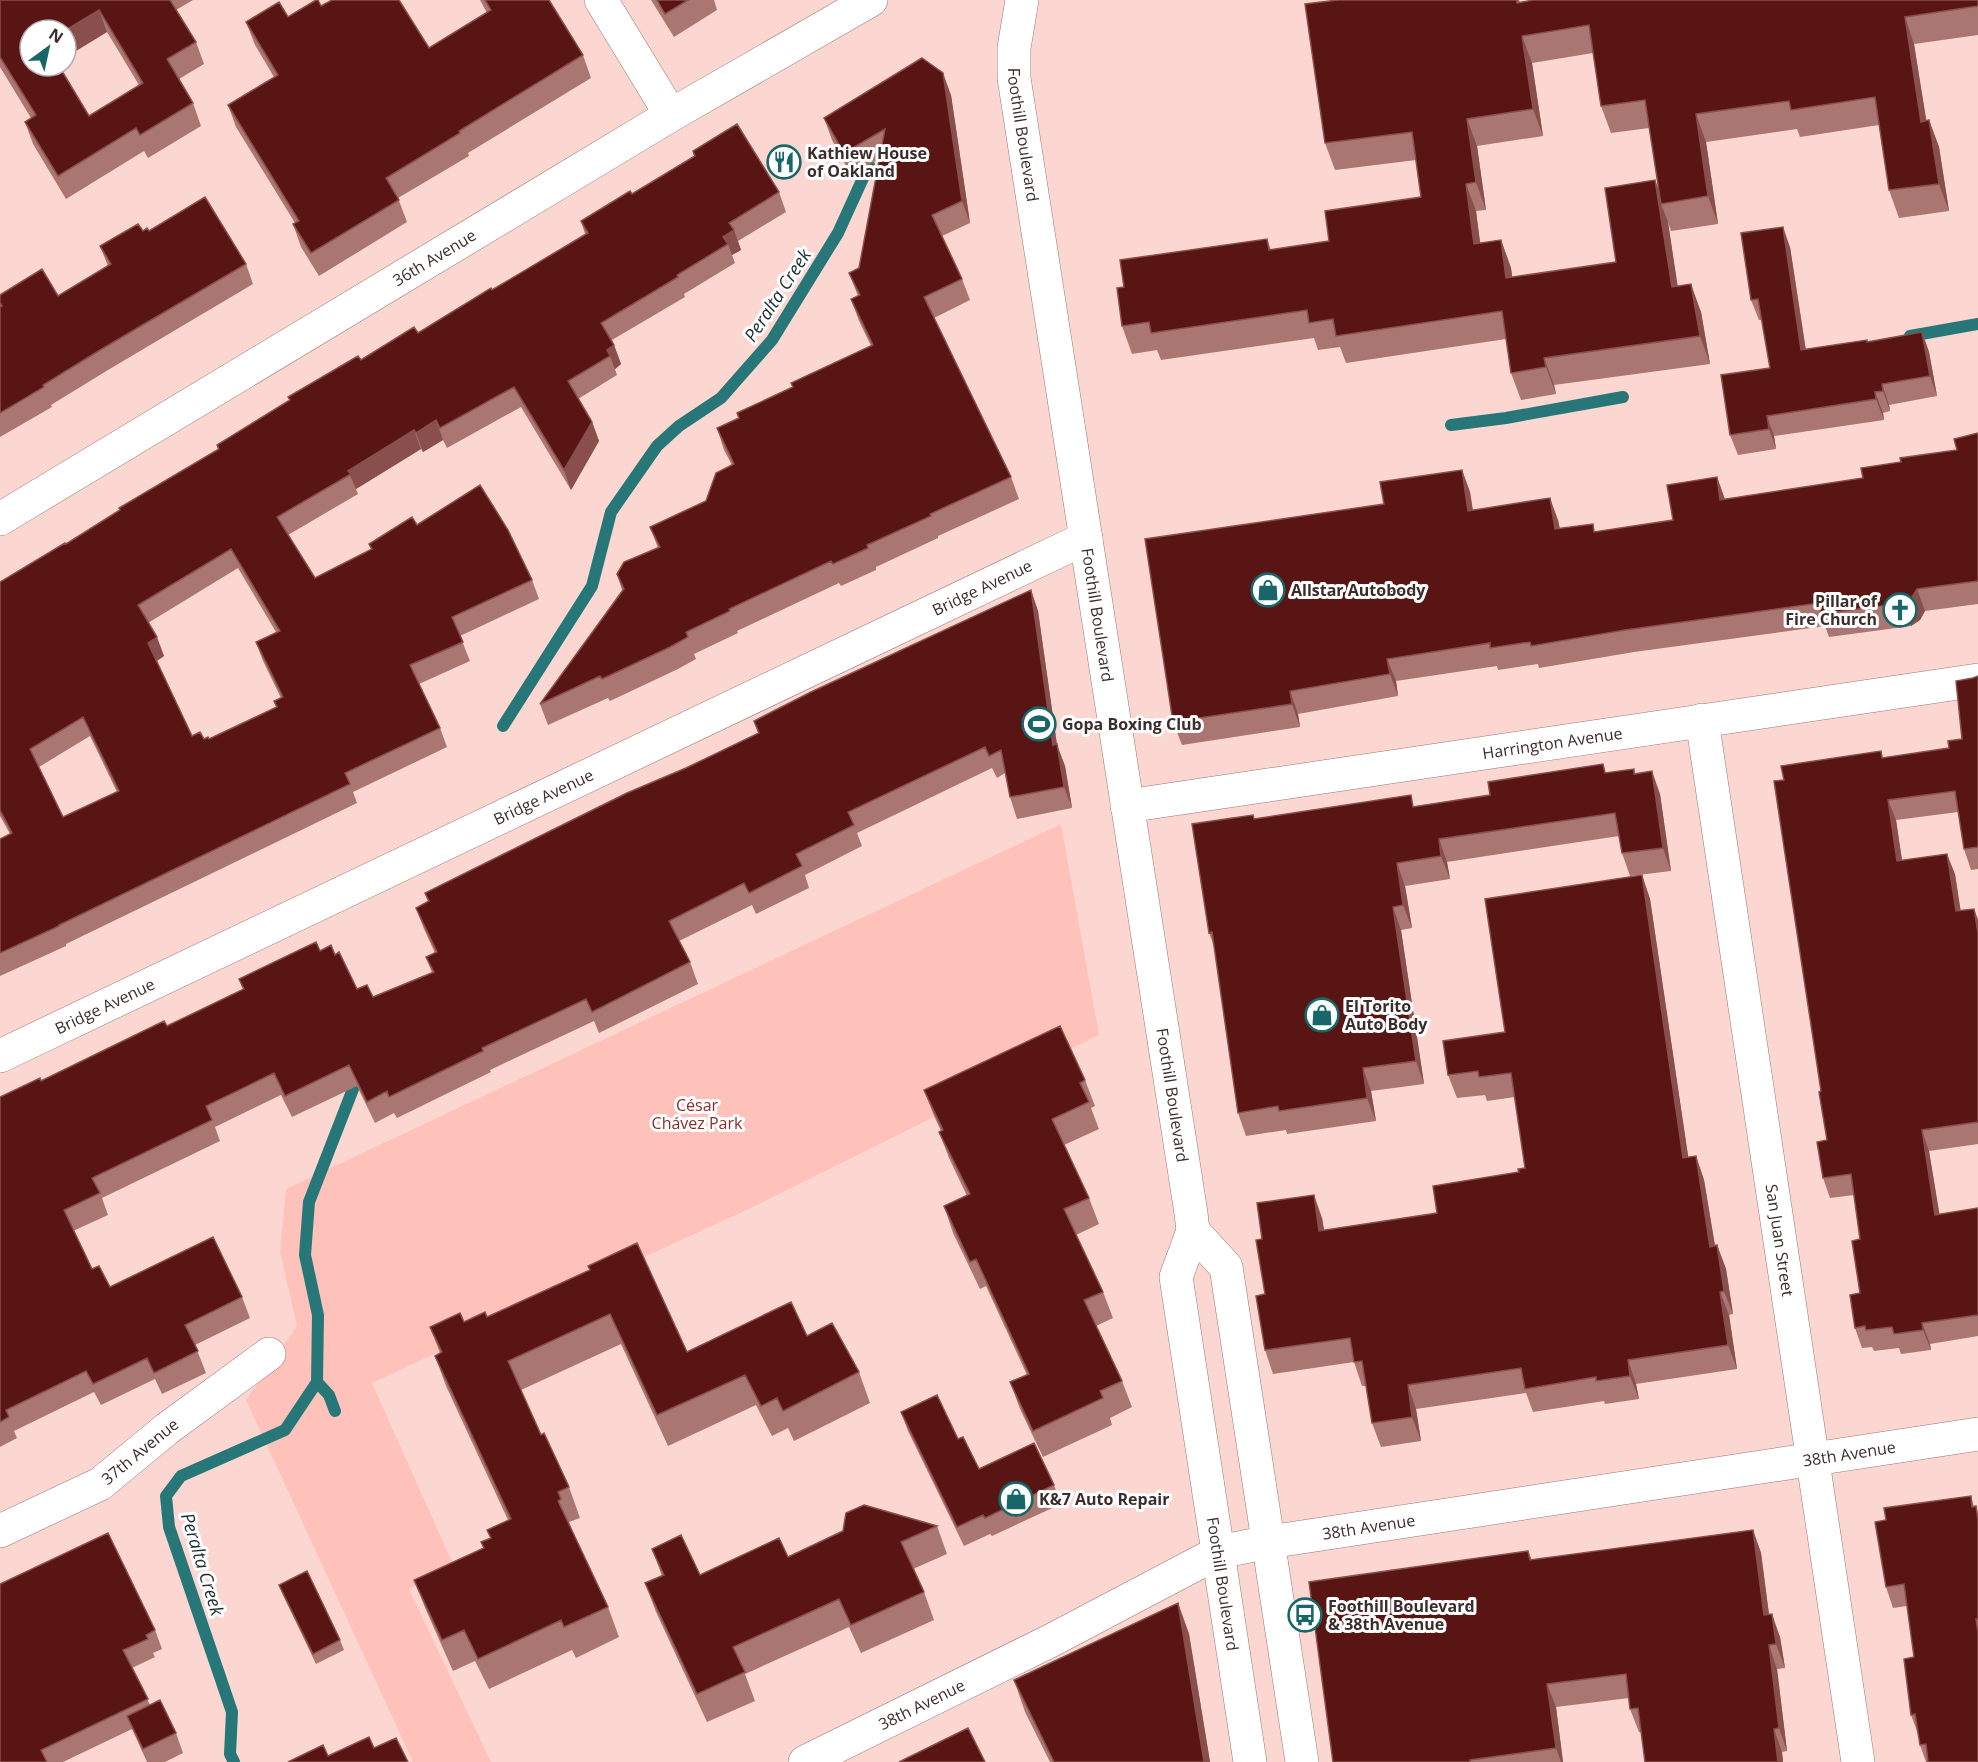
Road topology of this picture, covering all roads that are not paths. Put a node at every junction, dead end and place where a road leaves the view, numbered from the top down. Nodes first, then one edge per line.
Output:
1 (601, 0) edge
2 (871, 0) edge
3 (1022, 0) edge
4 (671, 115) junction
5 (0, 519) edge
6 (1086, 538) junction
7 (1978, 680) edge
8 (1702, 720) junction
9 (1127, 806) junction
10 (0, 1056) edge
11 (1193, 1232) junction
12 (269, 1354) dead end
13 (1978, 1434) edge
14 (1814, 1459) junction
15 (0, 1531) edge
16 (1269, 1542) junction
17 (1219, 1552) junction
18 (805, 1762) edge
19 (1250, 1762) edge
20 (1302, 1762) edge
21 (1858, 1762) edge

1 - 4 street
2 - 4 street, 36th Avenue
3 - 6 street, Foothill Boulevard
4 - 5 street, 36th Avenue
6 - 9 street, Foothill Boulevard
6 - 10 street, Bridge Avenue
7 - 8 street, Harrington Avenue
8 - 9 street, Harrington Avenue
8 - 14 street, San Juan Street
9 - 11 street, Foothill Boulevard
11 - 16 street
11 - 17 street, Foothill Boulevard
12 - 15 street, 37th Avenue
13 - 14 street, 38th Avenue
14 - 16 street, 38th Avenue
14 - 21 street, San Juan Street
16 - 17 street, 38th Avenue
16 - 20 street
17 - 18 street, 38th Avenue
17 - 19 street, Foothill Boulevard

